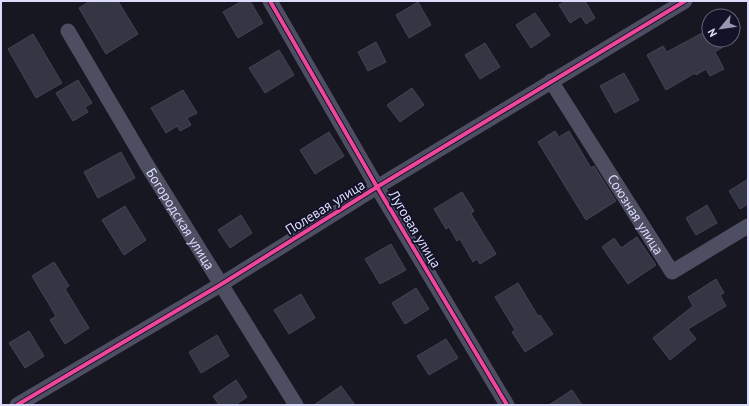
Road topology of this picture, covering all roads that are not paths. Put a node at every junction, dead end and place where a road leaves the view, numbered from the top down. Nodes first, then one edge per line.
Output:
1 (270, 1) edge
2 (685, 1) edge
3 (68, 31) dead end
4 (551, 81) junction
5 (377, 187) junction
6 (748, 226) edge
7 (220, 285) junction
8 (17, 405) edge
9 (296, 405) edge
10 (507, 405) edge

1 - 5 street, Луговая улица
2 - 4 street, Полевая улица
3 - 7 street, Богородская улица
4 - 5 street, Полевая улица
4 - 6 street, Союзная улица
5 - 7 street, Полевая улица
5 - 10 street, Луговая улица
7 - 8 street, Полевая улица
7 - 9 street, Богородская улица

